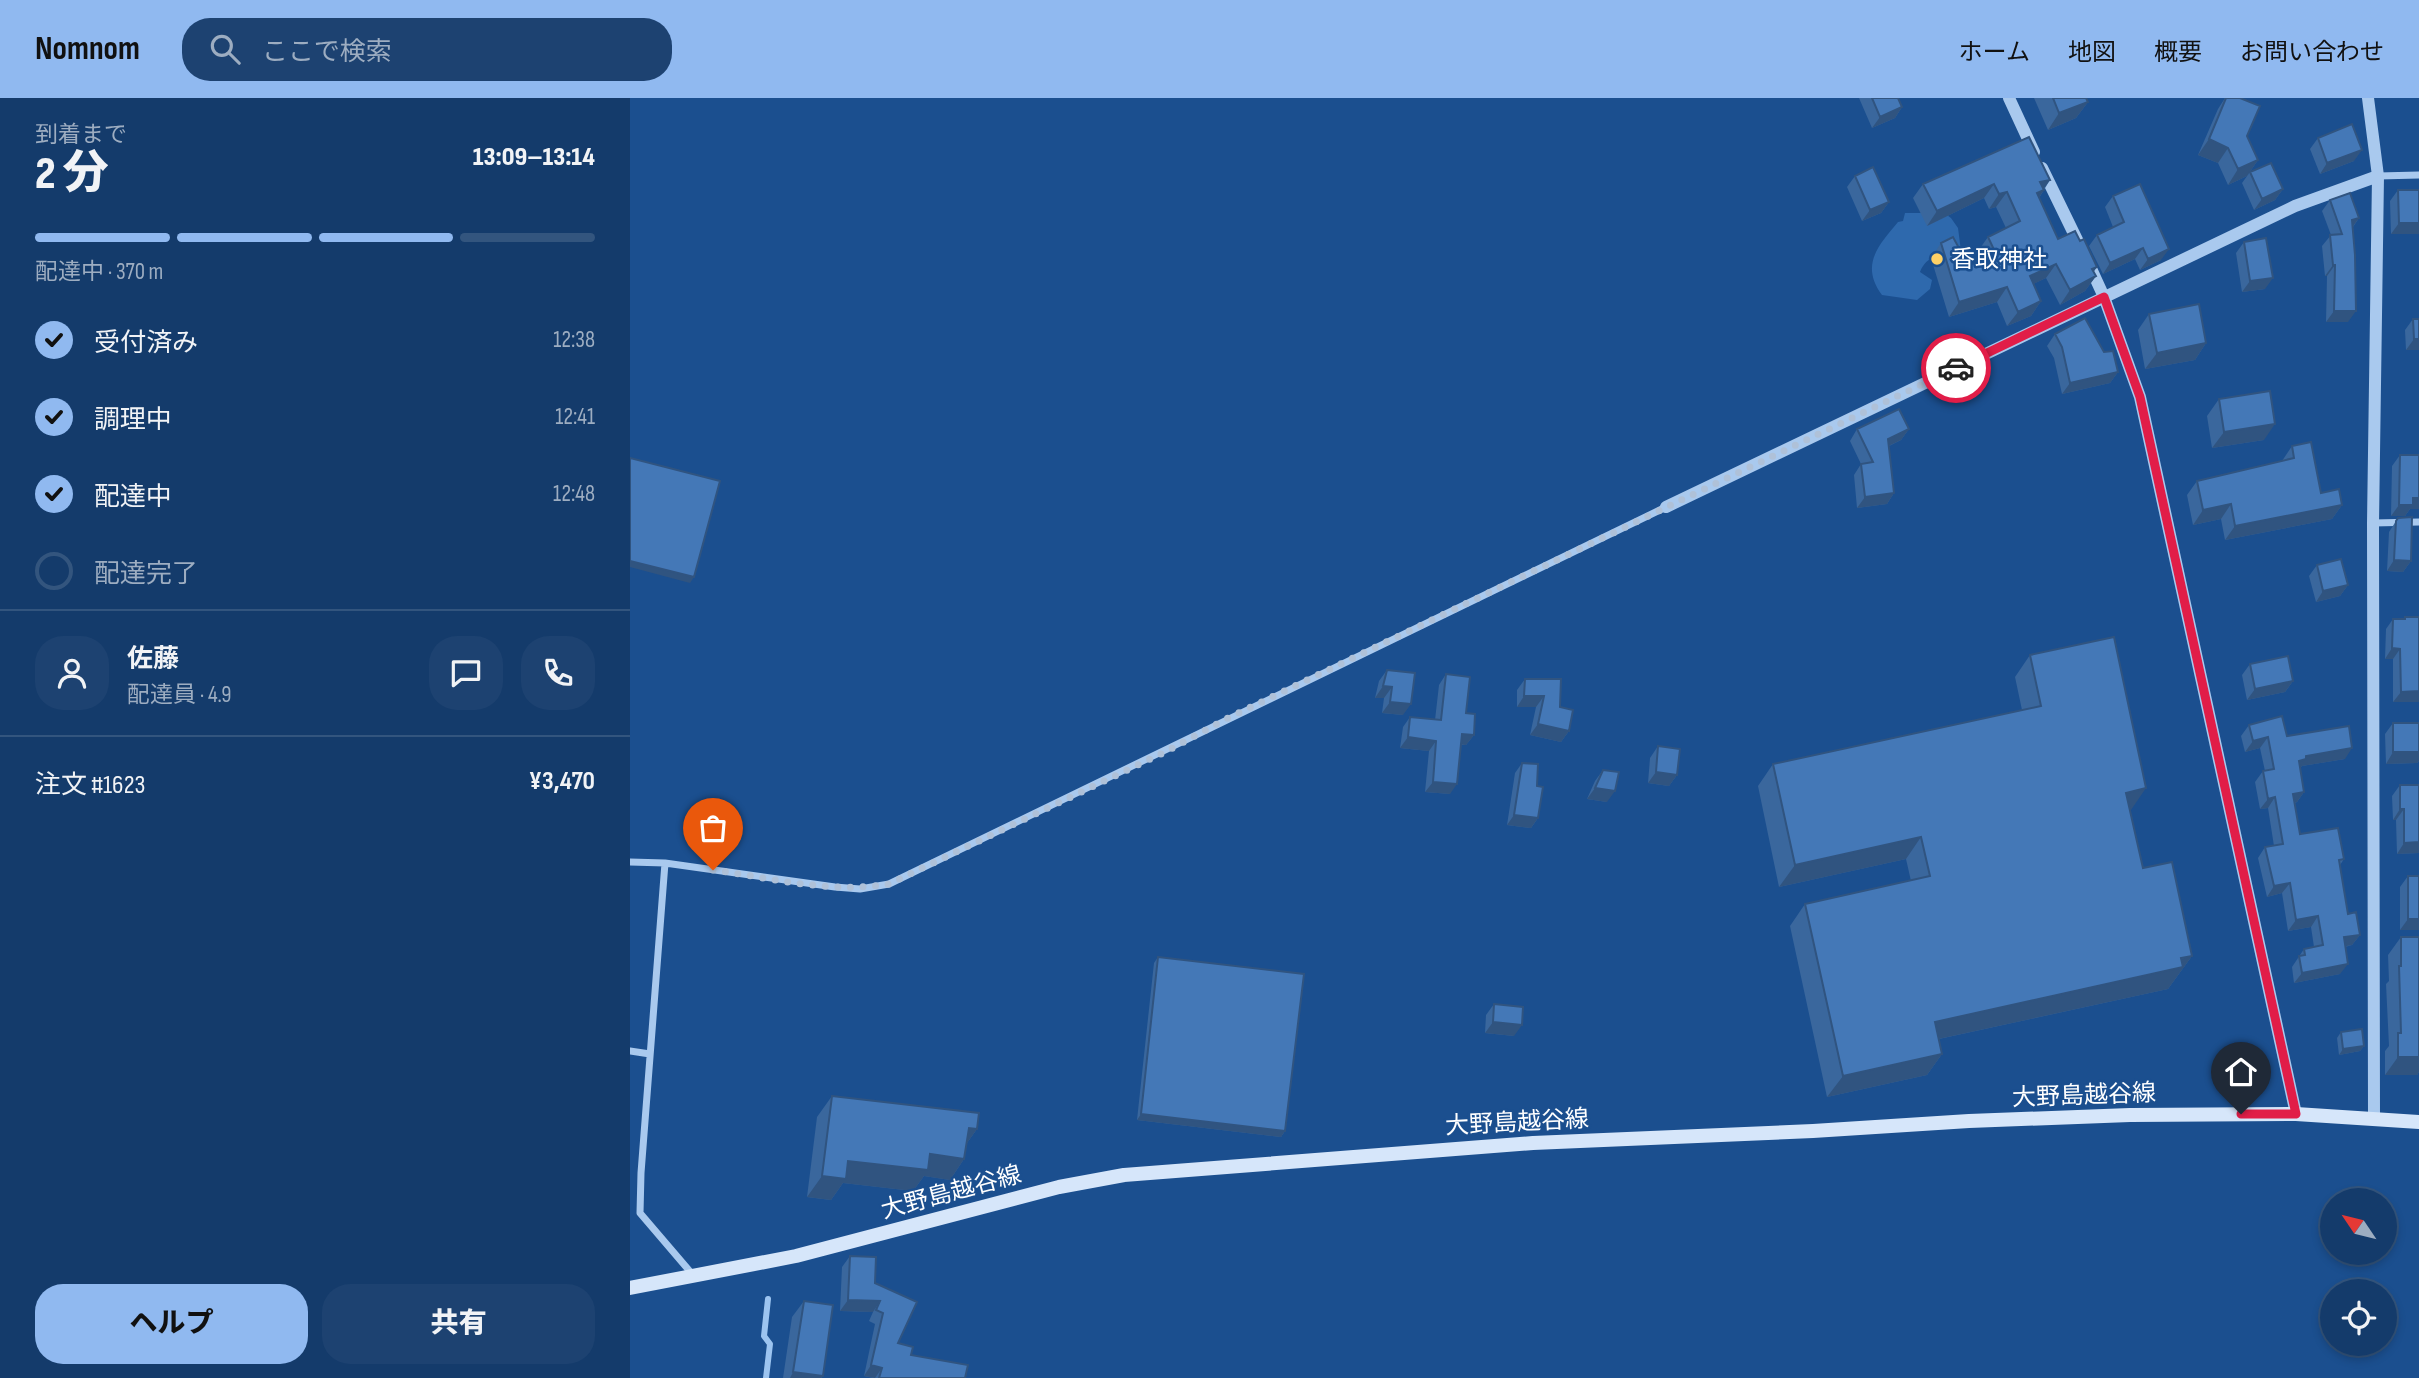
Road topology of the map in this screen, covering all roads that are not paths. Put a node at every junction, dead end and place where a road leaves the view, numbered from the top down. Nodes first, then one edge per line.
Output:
1 (2009, 98) edge
2 (2368, 98) edge
3 (2419, 175) edge
4 (2378, 177) junction
5 (2104, 297) junction
6 (1666, 507) joint
7 (2373, 523) junction
8 (2419, 523) edge
9 (630, 862) edge
10 (665, 863) junction
11 (630, 1051) edge
12 (650, 1054) junction
13 (2296, 1114) junction
14 (2374, 1119) junction
15 (2419, 1122) edge
16 (693, 1275) junction
17 (630, 1288) edge

1 - 5 street
2 - 4 street
3 - 4 street
4 - 5 street
4 - 7 street
5 - 6 street
5 - 13 street
6 - 10 street
7 - 8 street
7 - 14 street
9 - 10 street
10 - 12 street
11 - 12 street
12 - 16 street
13 - 14 main road, 大野島越谷線
13 - 16 main road, 大野島越谷線
14 - 15 main road, 大野島越谷線
16 - 17 main road, 大野島越谷線

